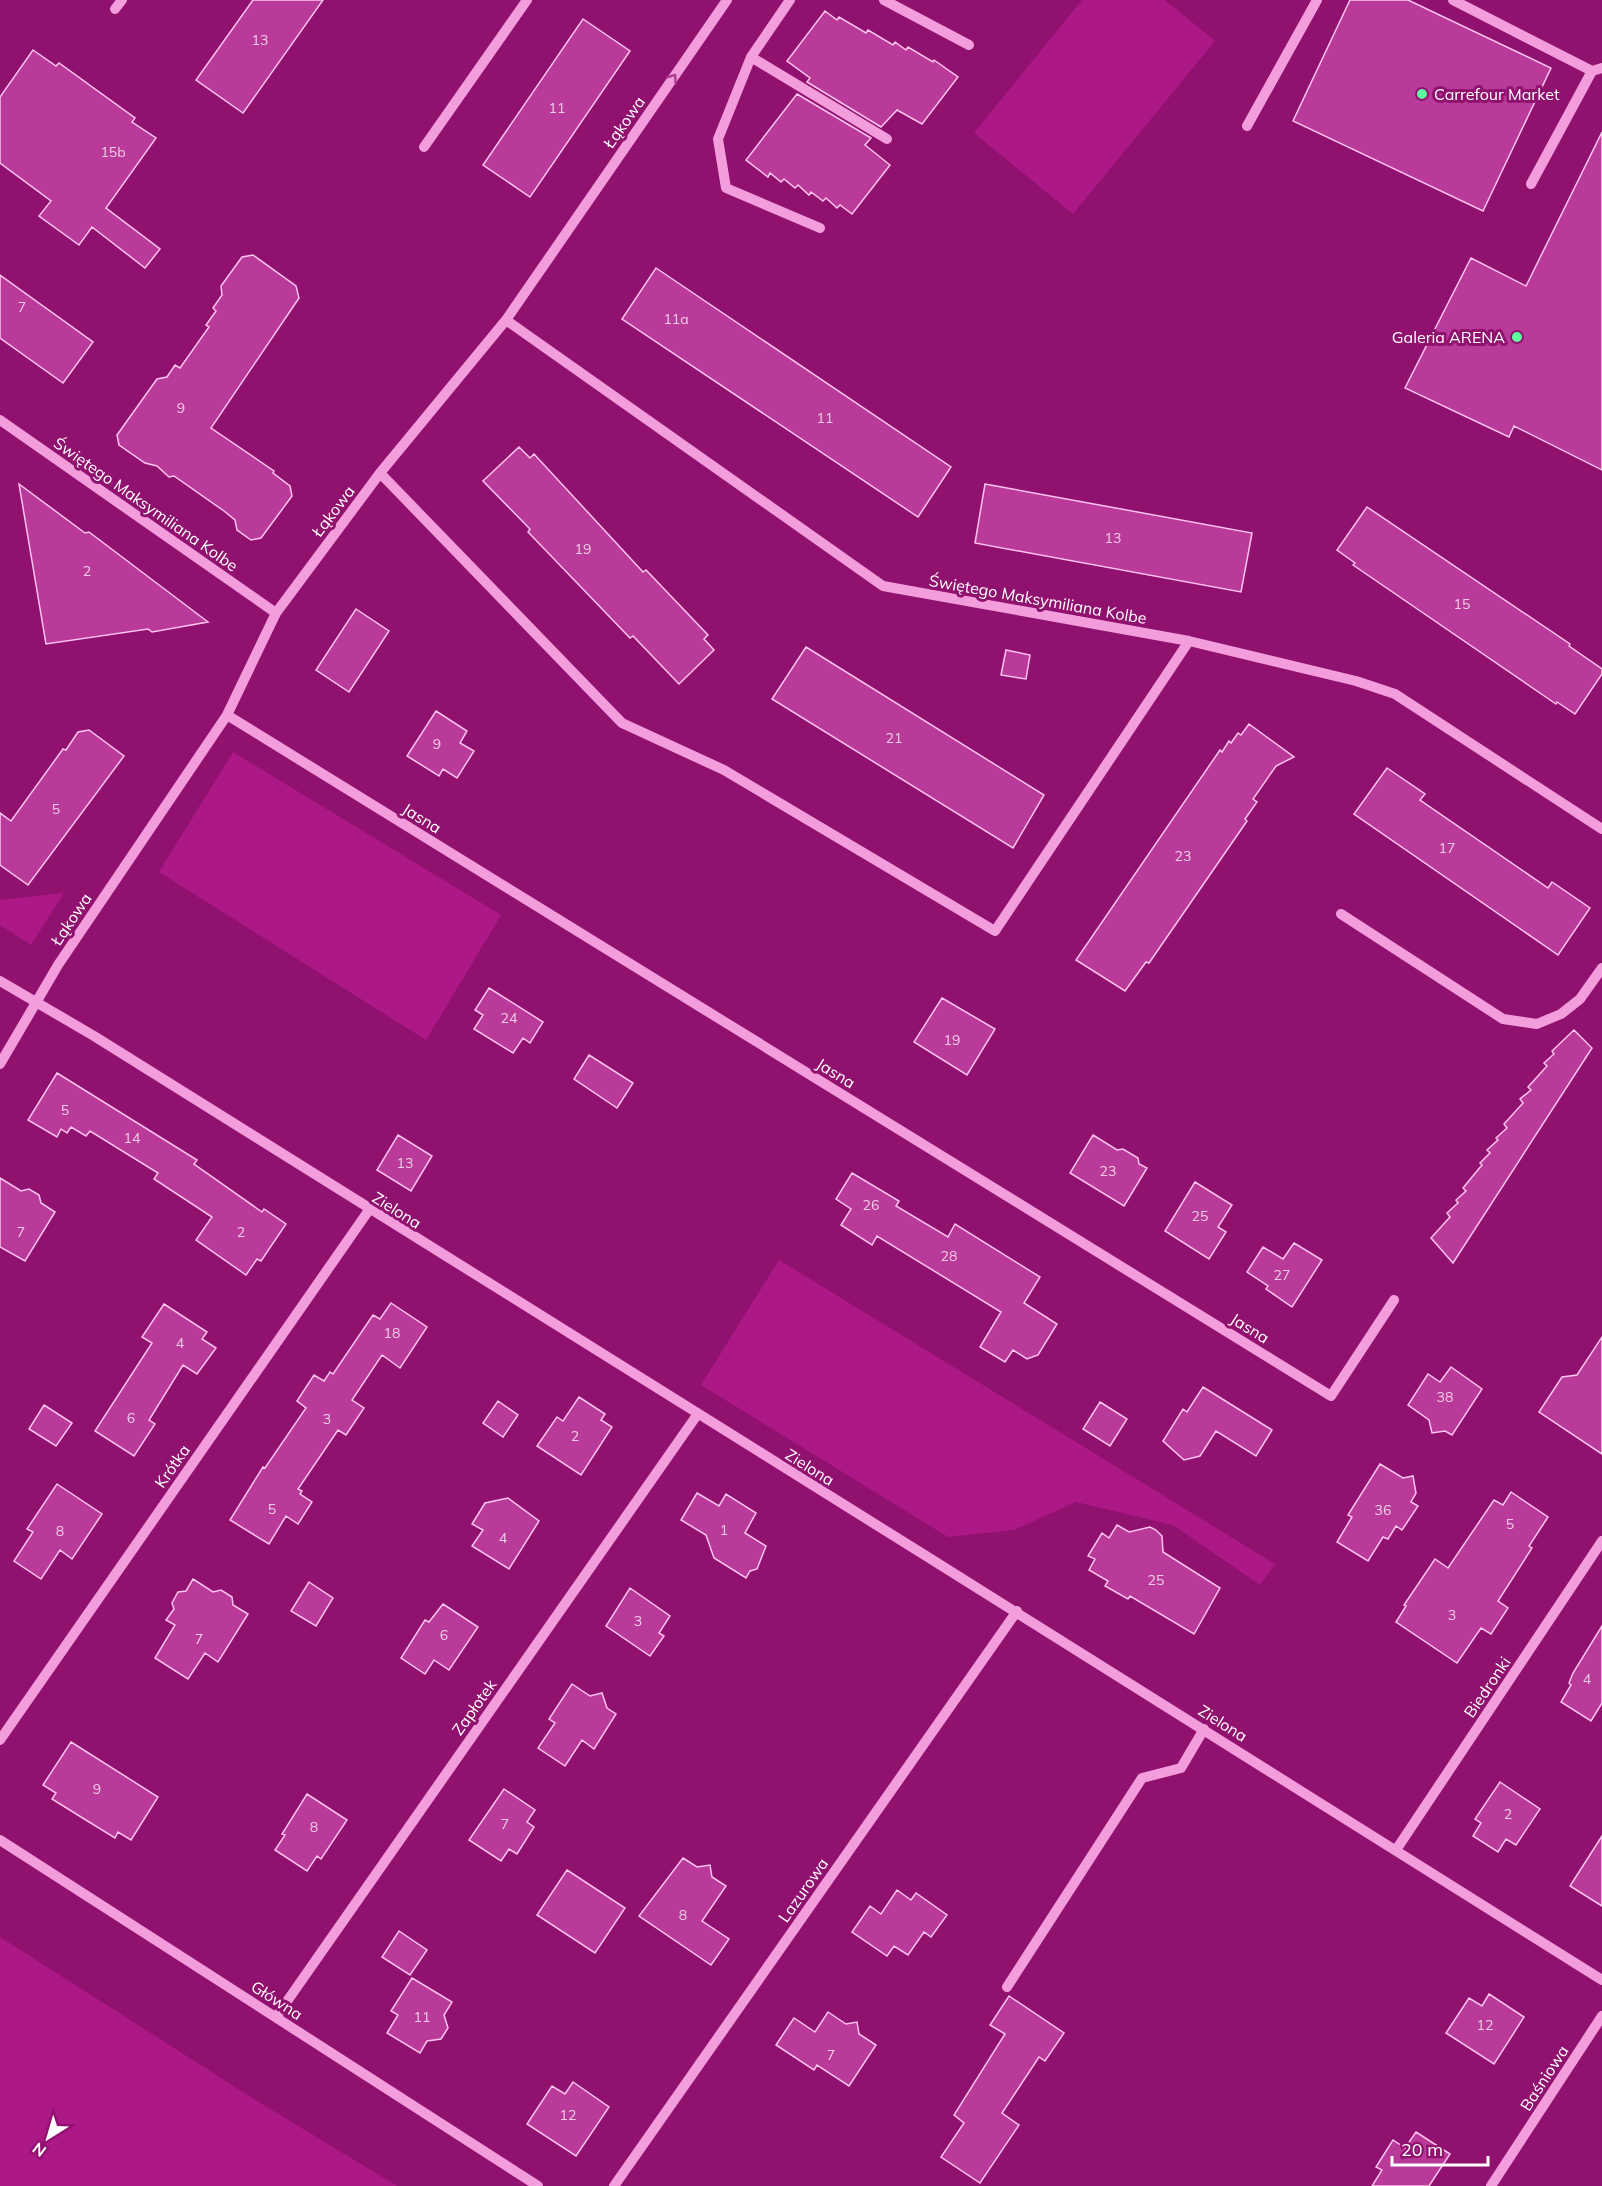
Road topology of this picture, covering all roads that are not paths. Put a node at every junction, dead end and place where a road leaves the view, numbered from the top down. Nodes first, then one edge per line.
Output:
1 (527, 0) edge
2 (727, 0) edge
3 (790, 0) edge
4 (884, 0) edge
5 (1317, 0) edge
6 (1453, 0) edge
7 (969, 45) dead end
8 (751, 57) junction
9 (1597, 70) edge
10 (1247, 126) dead end
11 (887, 139) dead end
12 (424, 147) dead end
13 (1531, 184) dead end
14 (819, 228) dead end
15 (507, 320) junction
16 (0, 420) edge
17 (380, 473) junction
18 (276, 613) junction
19 (1188, 641) junction
20 (227, 715) junction
21 (1602, 829) edge
22 (1341, 914) dead end
23 (1602, 968) edge
24 (0, 981) edge
25 (37, 1003) junction
26 (0, 1064) edge
27 (369, 1210) junction
28 (1394, 1300) dead end
29 (697, 1415) junction
30 (1602, 1541) edge
31 (1017, 1611) junction
32 (1204, 1729) junction
33 (0, 1740) edge
34 (0, 1840) edge
35 (1396, 1850) junction
36 (1602, 1980) edge
37 (1007, 1987) dead end
38 (1602, 2016) edge
39 (276, 2017) junction
40 (538, 2186) edge
41 (614, 2186) edge
42 (1491, 2186) edge

1 - 12 street
15 -> 2 street, Łąkowa
3 - 8 street
4 - 7 street
5 - 10 street
6 - 9 street
8 - 11 street
8 - 14 street
9 - 13 street
15 - 17 street, Łąkowa
15 - 19 street, Świętego Maksymiliana Kolbe
16 - 18 street, Świętego Maksymiliana Kolbe
17 - 18 street, Łąkowa
17 - 19 street
18 - 20 street, Łąkowa
19 - 21 street, Świętego Maksymiliana Kolbe
20 - 25 street, Łąkowa
20 - 28 street, Jasna
22 - 23 street
24 - 25 street, Zielona
25 - 26 street, Łąkowa
25 - 27 street, Zielona
27 - 29 street, Zielona
27 - 33 street, Krótka
29 - 31 street, Zielona
29 - 39 street, Zapłotek
30 - 35 street, Biedronki
31 - 32 street, Zielona
31 - 41 street, Lazurowa
32 - 35 street, Zielona
32 - 37 street
34 - 39 street, Główna
35 - 36 street, Zielona
38 - 42 street, Baśniowa
39 - 40 street, Główna

